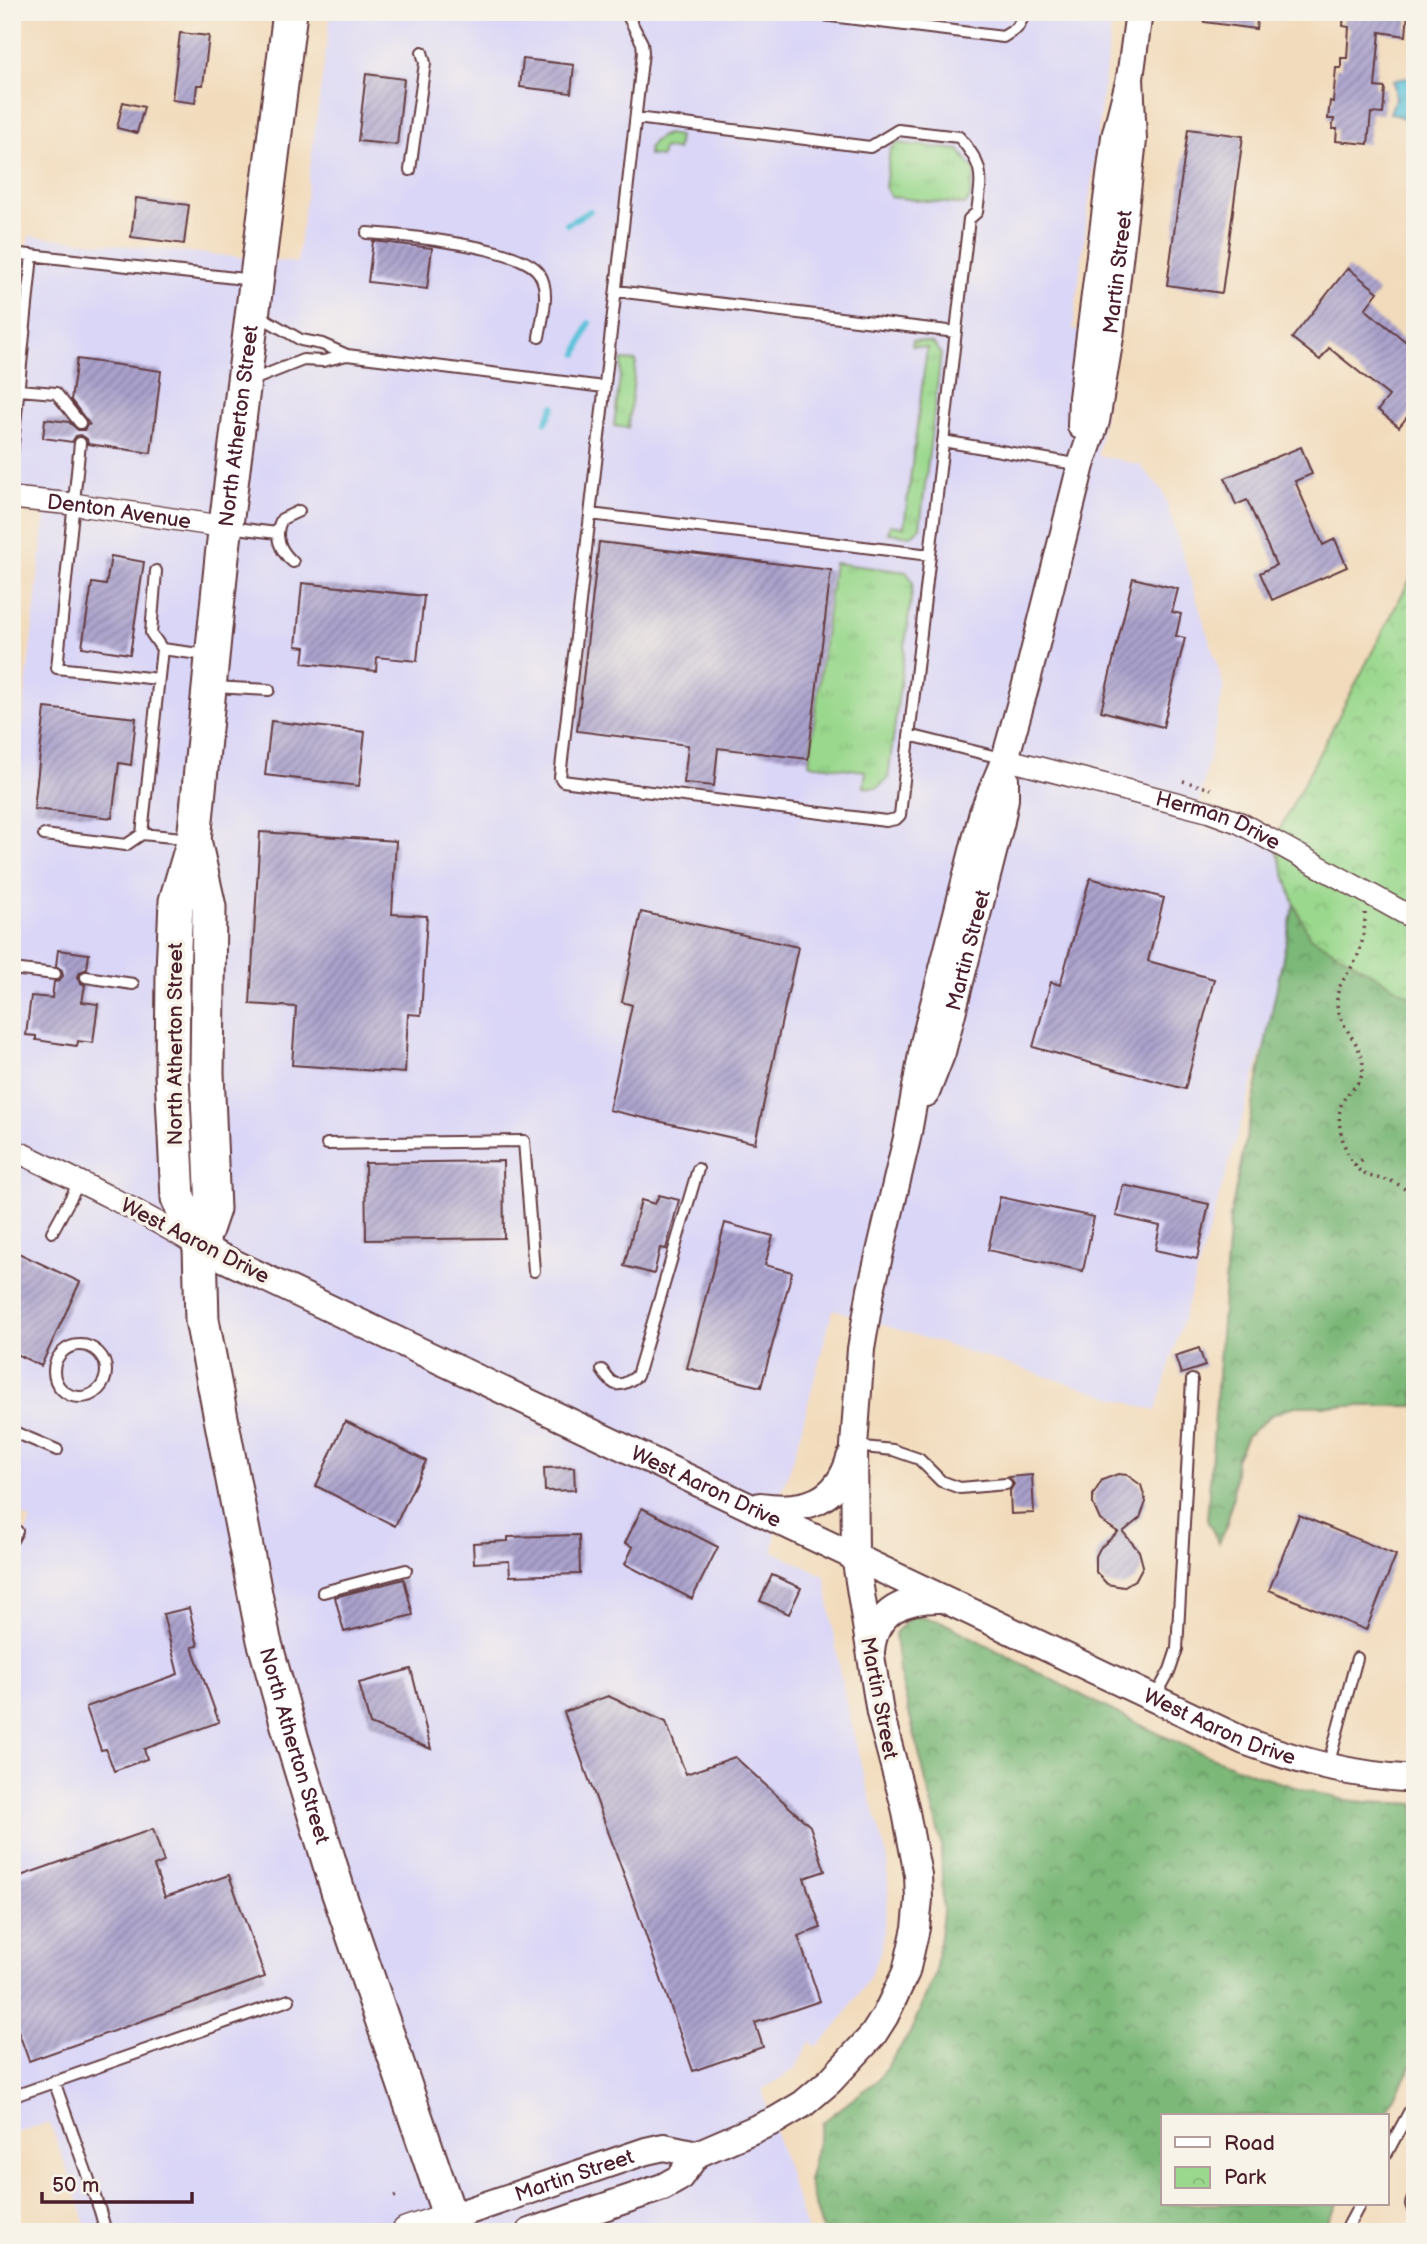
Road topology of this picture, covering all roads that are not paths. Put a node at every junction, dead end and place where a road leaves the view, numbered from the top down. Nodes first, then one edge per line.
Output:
1 (290, 12) edge
2 (626, 12) edge
3 (798, 12) edge
4 (1026, 12) edge
5 (1139, 12) edge
6 (840, 15) edge
7 (422, 52) dead end
8 (636, 118) junction
9 (410, 170) dead end
10 (367, 233) dead end
11 (12, 253) edge
12 (32, 255) junction
13 (616, 291) junction
14 (254, 296) junction
15 (956, 332) junction
16 (539, 337) dead end
17 (348, 355) junction
18 (244, 384) junction
19 (604, 387) junction
20 (19, 390) junction
21 (80, 423) dead end
22 (943, 441) junction
23 (80, 443) dead end
24 (12, 454) edge
25 (1082, 465) junction
26 (12, 498) edge
27 (74, 504) junction
28 (299, 511) dead end
29 (590, 514) junction
30 (226, 527) junction
31 (278, 533) junction
32 (930, 555) junction
33 (293, 562) dead end
34 (156, 571) dead end
35 (162, 649) junction
36 (210, 671) junction
37 (158, 679) junction
38 (269, 690) dead end
39 (909, 735) junction
40 (1005, 759) junction
41 (142, 834) junction
42 (44, 835) dead end
43 (194, 840) junction
44 (1415, 919) edge
45 (12, 969) edge
46 (55, 974) dead end
47 (86, 977) dead end
48 (133, 984) dead end
49 (327, 1144) dead end
50 (12, 1149) edge
51 (698, 1169) dead end
52 (80, 1181) junction
53 (52, 1232) dead end
54 (200, 1247) junction
55 (534, 1270) dead end
56 (601, 1370) dead end
57 (54, 1371) joint
58 (1192, 1380) dead end
59 (12, 1431) edge
60 (854, 1446) junction
61 (57, 1450) dead end
62 (1006, 1484) dead end
63 (743, 1503) junction
64 (855, 1556) junction
65 (406, 1570) dead end
66 (323, 1592) dead end
67 (946, 1599) junction
68 (1356, 1658) dead end
69 (870, 1659) junction
70 (1154, 1699) junction
71 (1327, 1768) junction
72 (1415, 1779) edge
73 (289, 2000) dead end
74 (54, 2081) junction
75 (17, 2095) dead end
76 (1415, 2101) edge
77 (1388, 2151) edge
78 (697, 2154) junction
79 (1415, 2193) edge
80 (1359, 2206) edge
81 (1415, 2215) edge
82 (453, 2225) edge
83 (106, 2232) edge
84 (407, 2232) edge
85 (530, 2232) edge
86 (1345, 2232) edge

1 - 14 main road, North Atherton Street
2 - 8 lane
3 - 6 lane
4 - 6 lane
5 - 25 street, Martin Street
7 - 9 lane
8 - 13 lane
8 - 15 lane
10 - 16 lane
11 - 12 lane
12 - 14 lane
12 - 20 lane
13 - 15 lane
13 - 19 lane
14 - 17 lane
14 - 18 main road, North Atherton Street
15 - 22 lane
17 - 18 lane
17 - 19 lane
18 - 30 main road, North Atherton Street
19 - 29 lane
20 - 21 lane
20 - 24 lane
22 - 25 lane
22 - 32 lane
23 - 27 lane
25 - 40 street, Martin Street
26 - 27 street, Denton Avenue
27 - 30 street, Denton Avenue
27 - 37 lane
28 - 31 lane
29 - 32 lane
29 - 39 lane
30 - 31 lane
30 - 36 main road, North Atherton Street
31 - 33 lane
32 - 39 lane
34 - 35 lane
35 - 36 lane
35 - 37 lane
36 - 38 lane
36 - 43 main road, North Atherton Street
37 - 41 lane
39 - 40 lane
40 - 44 street, Herman Drive
40 - 60 street, Martin Street
41 - 42 lane
41 - 43 lane
43 - 54 main road, North Atherton Street
45 - 46 lane
47 - 48 lane
49 - 55 lane
50 - 52 street, West Aaron Drive
51 - 56 lane
52 - 53 lane
52 - 54 street, West Aaron Drive
54 - 63 street, West Aaron Drive
54 - 82 main road, North Atherton Street
57 - 57 lane
58 - 70 lane
59 - 61 lane
60 - 62 lane
60 - 63 street
60 - 64 street, Martin Street
63 - 64 street, West Aaron Drive
64 - 67 street, West Aaron Drive
64 - 69 street, Martin Street
65 - 66 lane
67 - 69 street
67 - 70 street, West Aaron Drive
68 - 71 lane
69 - 78 street, Martin Street
70 - 71 street, West Aaron Drive
71 - 72 street, West Aaron Drive
73 - 74 lane
74 - 75 lane
74 - 83 lane
76 - 77 lane
78 - 82 street, Martin Street
78 - 85 street, Martin Street
79 - 81 lane
80 - 86 lane
82 - 84 main road

